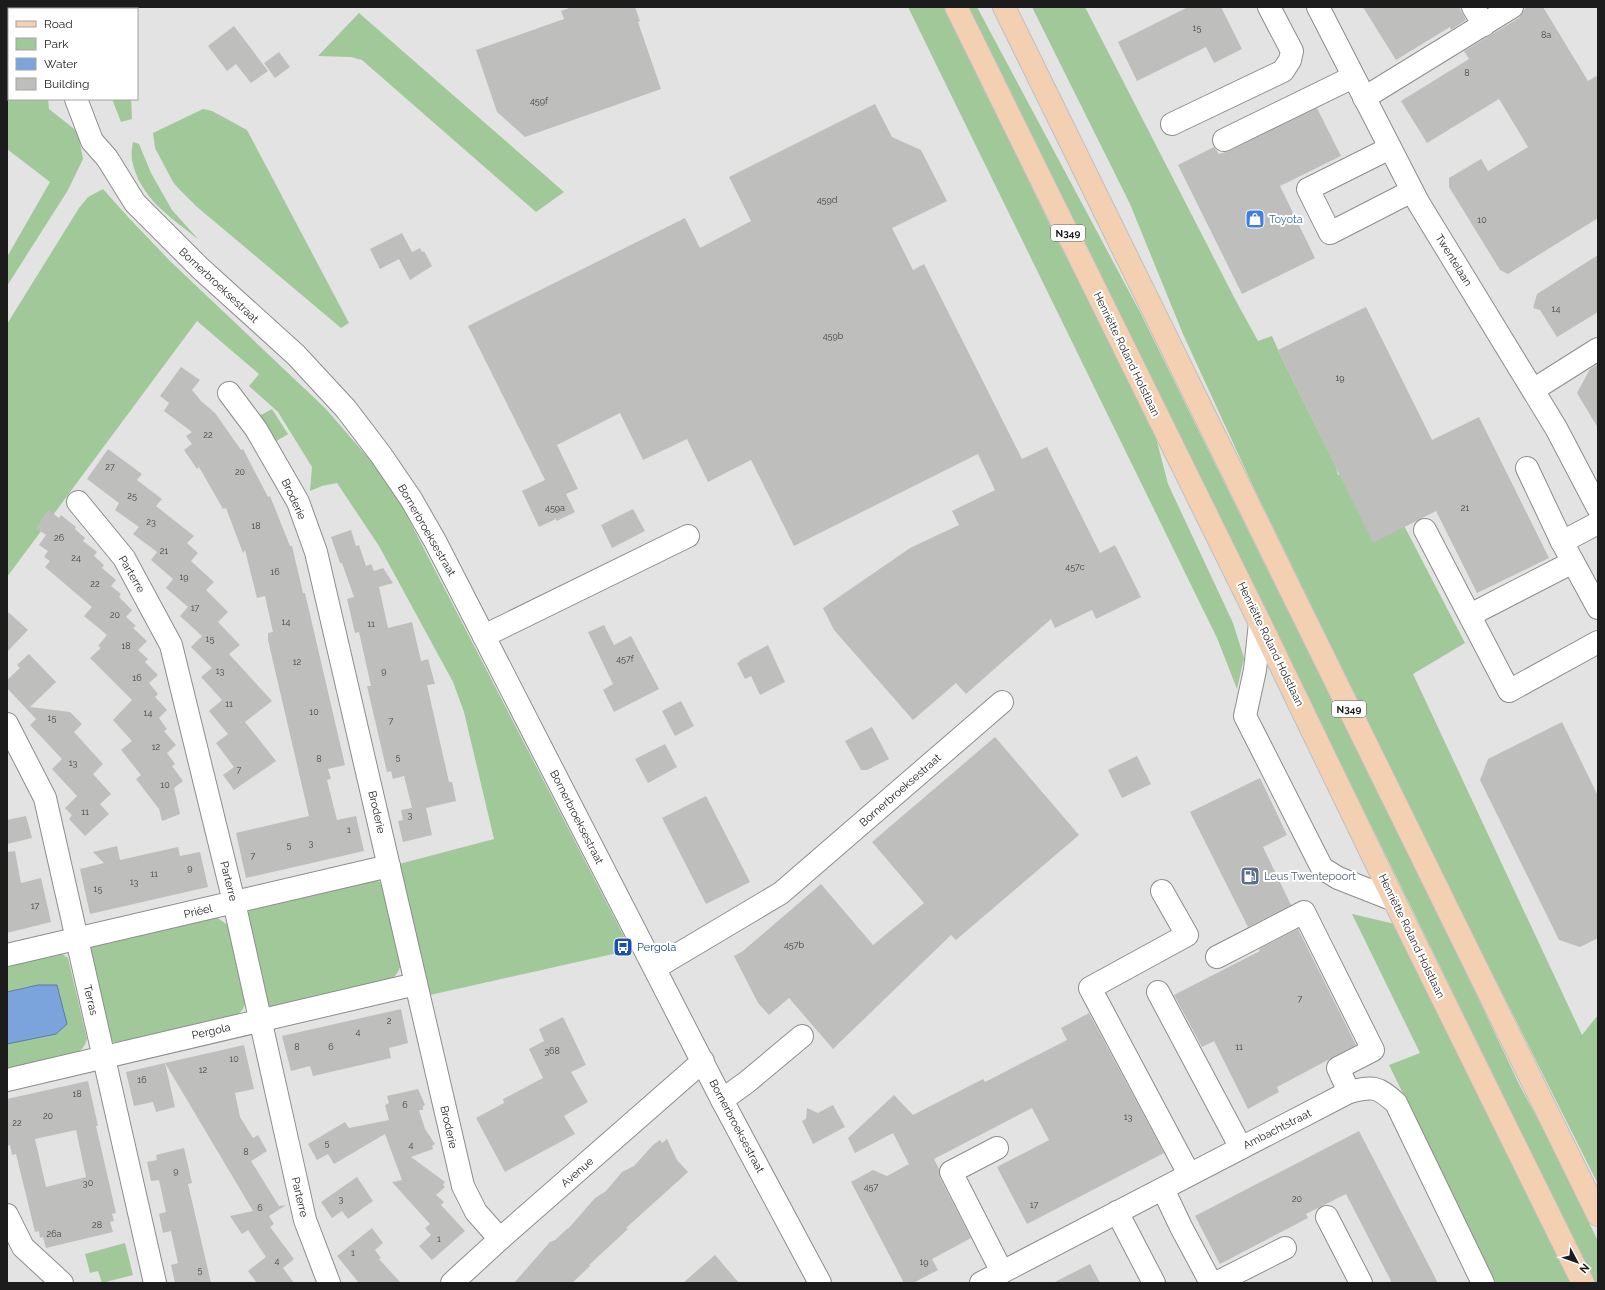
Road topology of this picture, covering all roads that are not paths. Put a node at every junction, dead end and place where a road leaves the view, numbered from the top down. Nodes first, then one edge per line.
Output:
1 (956, 7) edge
2 (1004, 7) edge
3 (1269, 7) edge
4 (1318, 7) edge
5 (1512, 7) edge
6 (1478, 16) edge
7 (1353, 77) junction
8 (1364, 98) junction
9 (76, 100) edge
10 (93, 100) edge
11 (1172, 124) dead end
12 (1224, 140) dead end
13 (1390, 148) junction
14 (107, 158) junction
15 (1412, 191) junction
16 (1598, 349) edge
17 (1533, 390) junction
18 (229, 393) dead end
19 (1527, 468) dead end
20 (78, 502) dead end
21 (1598, 508) edge
22 (1598, 523) edge
23 (1425, 530) dead end
24 (688, 536) dead end
25 (1562, 542) junction
26 (1573, 562) junction
27 (1598, 608) edge
28 (1470, 615) junction
29 (1260, 623) junction
30 (484, 636) junction
31 (1598, 642) edge
32 (1002, 702) dead end
33 (7, 724) edge
34 (389, 866) junction
35 (1162, 891) dead end
36 (1394, 900) junction
37 (234, 902) junction
38 (76, 939) junction
39 (7, 955) edge
40 (1217, 957) dead end
41 (655, 968) junction
42 (416, 984) junction
43 (1158, 992) dead end
44 (260, 1020) junction
45 (802, 1036) dead end
46 (104, 1057) junction
47 (703, 1062) junction
48 (7, 1080) edge
49 (1349, 1092) junction
50 (722, 1100) junction
51 (997, 1148) dead end
52 (1241, 1148) junction
53 (1189, 1174) junction
54 (1163, 1189) junction
55 (1117, 1212) junction
56 (7, 1215) edge
57 (1598, 1215) edge
58 (1327, 1217) dead end
59 (500, 1239) junction
60 (1285, 1248) dead end
61 (1002, 1272) junction
62 (62, 1283) edge
63 (155, 1283) edge
64 (329, 1283) edge
65 (452, 1283) edge
66 (820, 1283) edge
67 (981, 1283) edge
68 (1154, 1283) edge
69 (1211, 1283) edge
70 (1216, 1283) edge
71 (1361, 1283) edge
72 (1483, 1283) edge
73 (1583, 1283) edge

1 - 29 main road, Henriëtte Roland Holstlaan / N349
2 - 57 main road, N349
3 - 11 street
4 - 7 street, Twentelaan
5 - 6 street
6 - 8 street
7 - 8 street, Twentelaan
7 - 12 street
8 - 13 street, Twentelaan
9 - 14 street, Bornerbroeksestraat
10 - 14 street, Bornerbroeksestraat
13 - 15 street, Twentelaan
13 - 15 street
14 - 30 street, Bornerbroeksestraat
15 - 17 street, Twentelaan
16 - 17 street
17 - 21 street, Twentelaan
18 - 34 street, Broderie
19 - 25 street
20 - 37 street, Parterre
22 - 25 street
23 - 28 street
24 - 30 street
25 - 26 street
26 - 27 street
26 - 28 street
28 - 31 street
29 - 36 main road, Henriëtte Roland Holstlaan / N349
29 - 36 street
30 - 41 street, Bornerbroeksestraat
32 - 41 street, Bornerbroeksestraat
33 - 38 street, Terras
34 - 37 street, Priëel
34 - 42 street, Broderie
35 - 53 street
36 - 73 main road, Henriëtte Roland Holstlaan / N349
37 - 38 street, Priëel
37 - 44 street, Parterre
38 - 39 street, Priëel
38 - 46 street, Terras
40 - 49 street
41 - 47 street, Bornerbroeksestraat
42 - 44 street, Pergola
42 - 59 street, Broderie
43 - 52 street
44 - 46 street, Pergola
44 - 64 street, Parterre
45 - 50 street
46 - 48 street, Pergola
46 - 63 street, Terras
47 - 50 street, Bornerbroeksestraat
47 - 59 street, Avenue
49 - 52 street, Ambachtstraat
49 - 72 street, Ambachtstraat
50 - 66 street, Bornerbroeksestraat
51 - 61 street
52 - 53 street, Ambachtstraat
53 - 54 street, Ambachtstraat
54 - 55 street, Ambachtstraat
54 - 69 street
55 - 61 street, Ambachtstraat
55 - 68 street
56 - 62 street
58 - 71 street
59 - 65 street, Avenue
60 - 70 street
61 - 67 street, Ambachtstraat

